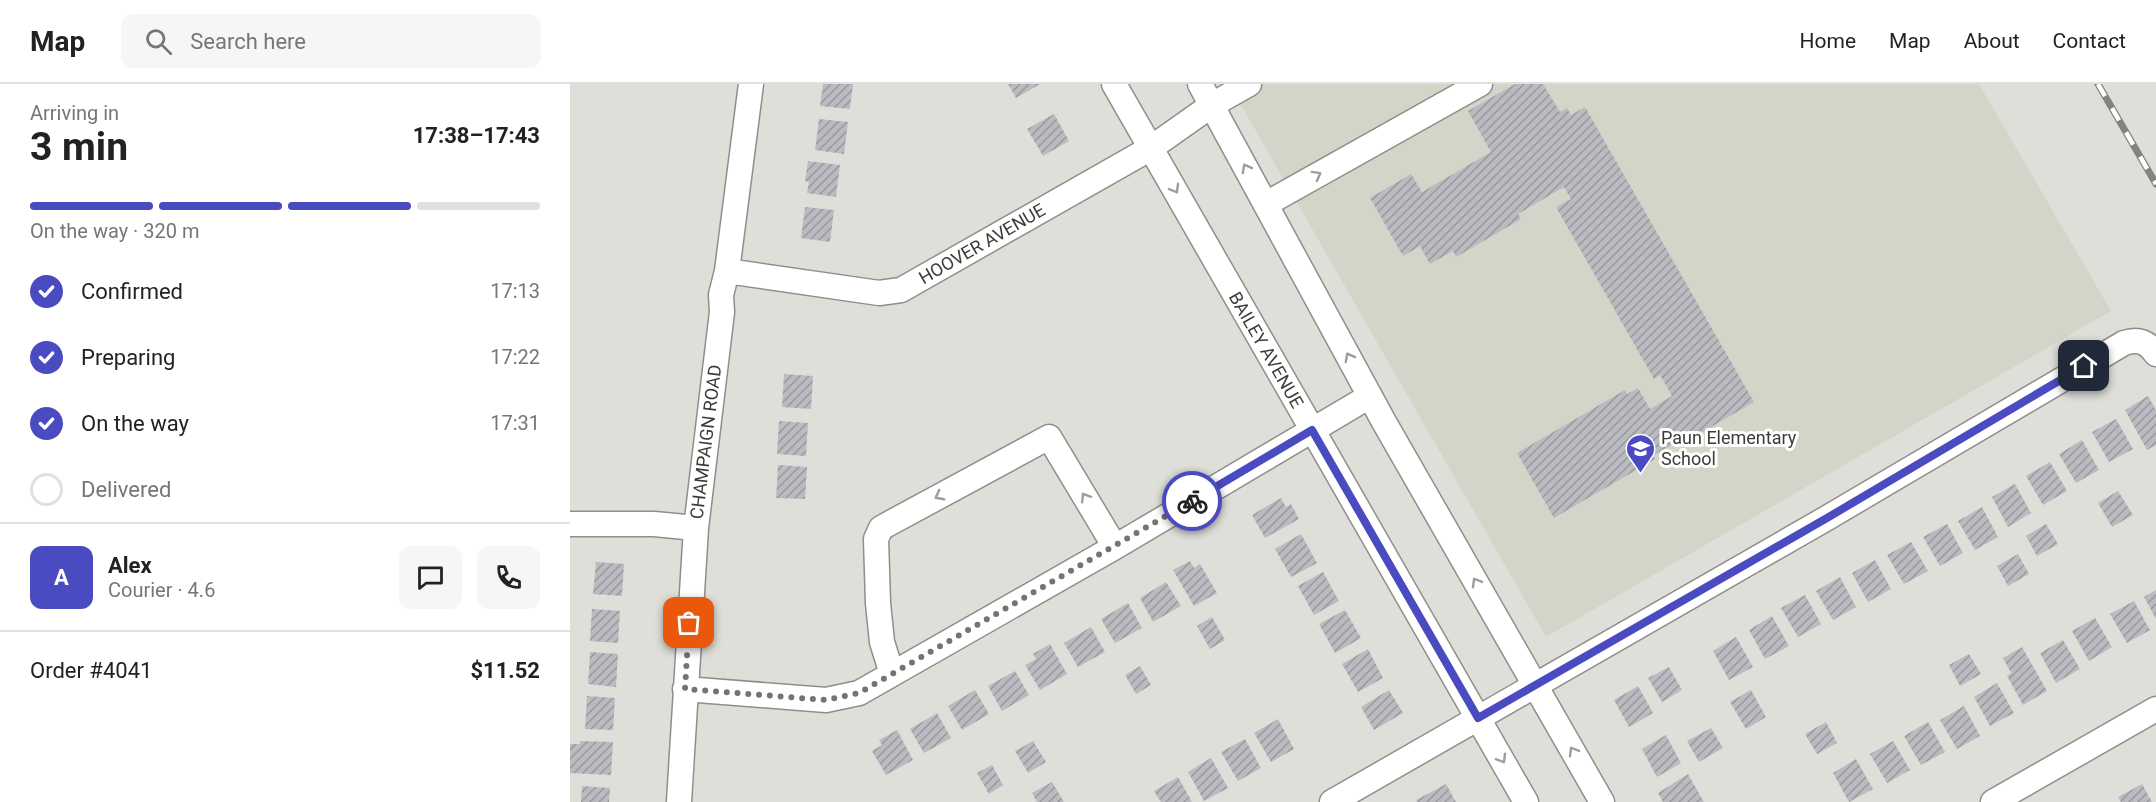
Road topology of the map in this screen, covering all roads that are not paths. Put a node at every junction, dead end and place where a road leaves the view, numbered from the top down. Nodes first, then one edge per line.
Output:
1 (751, 84) edge
2 (1114, 84) edge
3 (1200, 84) edge
4 (1249, 84) edge
5 (1480, 84) edge
6 (1212, 105) junction
7 (1151, 148) junction
8 (1266, 204) junction
9 (727, 271) junction
10 (2149, 348) edge
11 (1370, 396) junction
12 (1312, 430) junction
13 (570, 524) edge
14 (696, 528) junction
15 (1115, 547) junction
16 (892, 674) junction
17 (1535, 685) junction
18 (685, 689) junction
19 (2156, 709) edge
20 (1478, 718) junction
21 (678, 802) edge
22 (1332, 802) edge
23 (1526, 802) edge
24 (1602, 802) edge
25 (1993, 802) edge

1 - 9 street, CHAMPAIGN ROAD
2 - 7 street, BAILEY AVENUE
3 - 6 street
4 - 6 street, HOOVER AVENUE
8 -> 5 street
6 - 7 street, HOOVER AVENUE
8 -> 6 street
7 - 9 street, HOOVER AVENUE
7 -> 12 street, BAILEY AVENUE
11 -> 8 street
9 - 14 street, CHAMPAIGN ROAD
10 - 17 street
11 - 12 street
17 -> 11 street
12 - 15 street
12 - 20 street, BAILEY AVENUE
13 - 14 street
14 - 18 street, CHAMPAIGN ROAD
15 - 16 street
15 -> 16 street
16 - 18 street
17 - 20 street
24 -> 17 street
18 - 21 street, CHAMPAIGN ROAD
19 - 25 street
20 - 22 street
20 -> 23 street, BAILEY AVENUE

